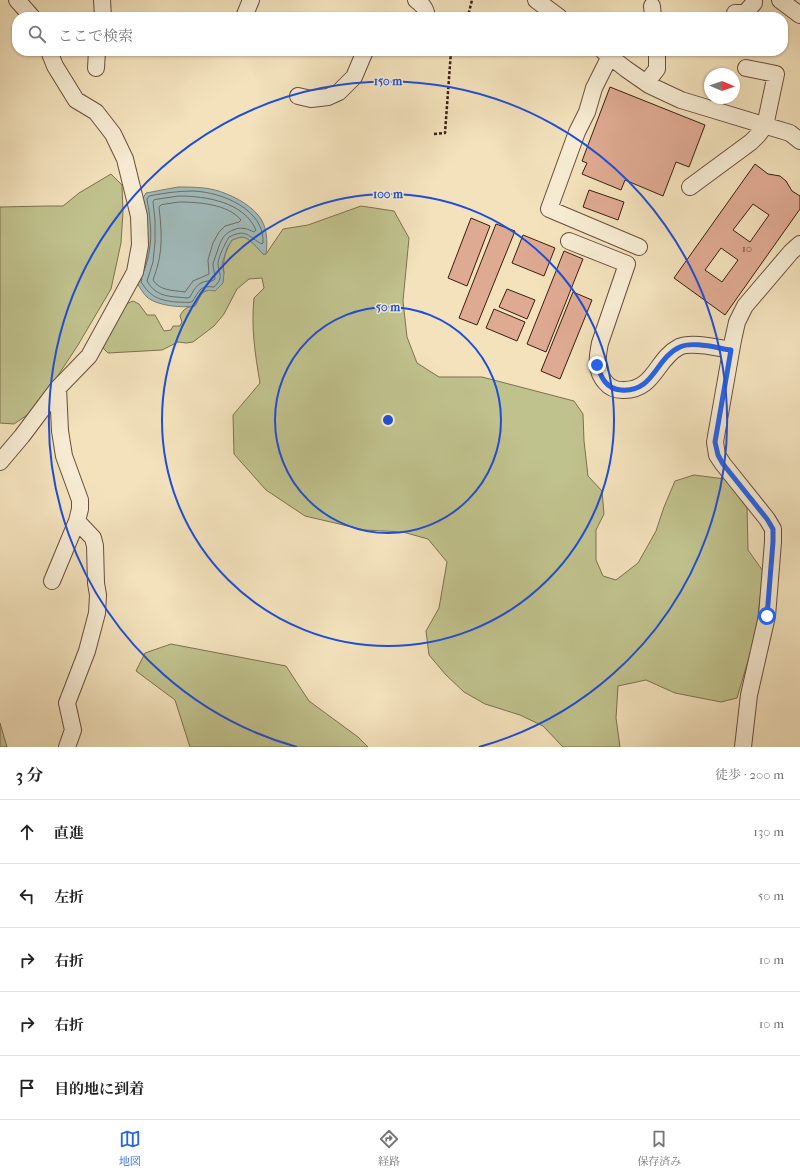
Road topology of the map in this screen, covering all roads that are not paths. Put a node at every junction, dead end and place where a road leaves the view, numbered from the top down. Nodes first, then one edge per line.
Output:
1 (17, 0) edge
2 (102, 0) edge
3 (251, 0) edge
4 (416, 0) edge
5 (536, 0) edge
6 (754, 0) edge
7 (780, 0) edge
8 (28, 12) edge
9 (103, 12) edge
10 (246, 12) edge
11 (426, 12) edge
12 (552, 12) edge
13 (746, 12) edge
14 (800, 15) edge
15 (51, 56) edge
16 (97, 56) edge
17 (364, 56) edge
18 (605, 56) edge
19 (609, 56) edge
20 (657, 56) edge
21 (96, 68) dead end
22 (746, 68) dead end
23 (646, 83) junction
24 (298, 96) dead end
25 (765, 126) junction
26 (800, 141) edge
27 (690, 187) dead end
28 (569, 241) dead end
29 (800, 244) edge
30 (640, 247) dead end
31 (731, 350) junction
32 (58, 388) junction
33 (0, 462) edge
34 (77, 521) junction
35 (52, 581) dead end
36 (67, 747) edge
37 (743, 747) edge

1 - 8 street
2 - 9 street
3 - 10 street
4 - 11 street
5 - 12 street
6 - 13 street
7 - 14 street
15 - 32 street
16 - 21 street
17 - 24 street
18 - 30 street
19 - 23 street
20 - 23 street
22 - 25 street
23 - 25 street
25 - 26 street
25 - 27 street
28 - 31 street
29 - 31 street
31 - 37 street
32 - 33 street
32 - 34 street
34 - 35 street
34 - 36 street

